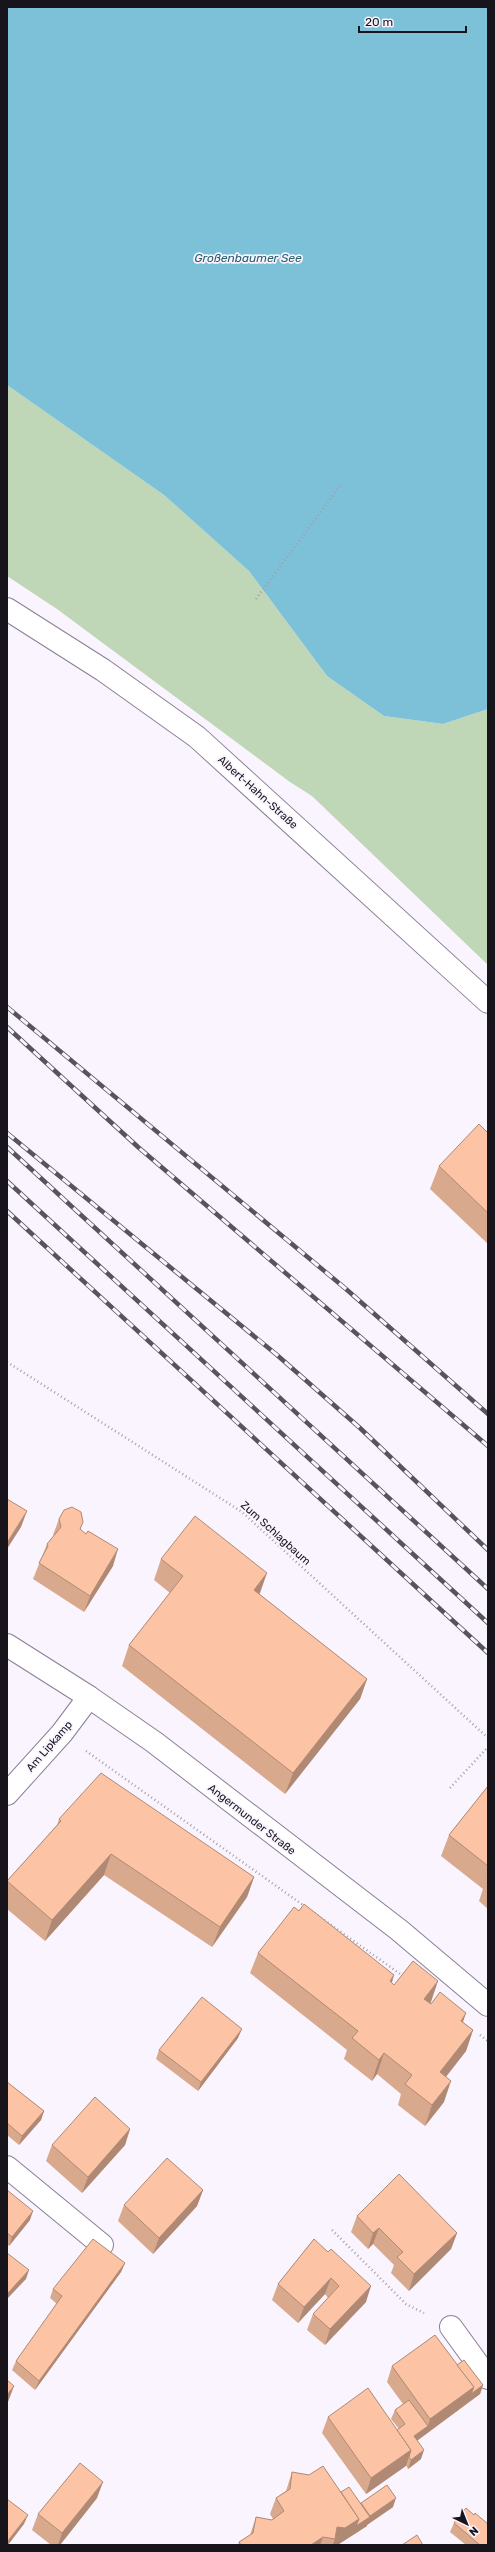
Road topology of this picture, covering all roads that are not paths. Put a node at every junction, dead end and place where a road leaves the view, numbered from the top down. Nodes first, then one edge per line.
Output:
1 (7, 608) edge
2 (488, 1002) edge
3 (7, 1645) edge
4 (89, 1698) junction
5 (7, 1794) edge
6 (488, 2005) edge
7 (7, 2167) edge
8 (102, 2245) edge
9 (451, 2327) road end
10 (488, 2378) edge

1 - 2 street, Albert-Hahn-Straße
3 - 4 street, Angermunder Straße
4 - 5 street, Am Lipkamp
4 - 6 street, Angermunder Straße
7 - 8 street
9 - 10 street

